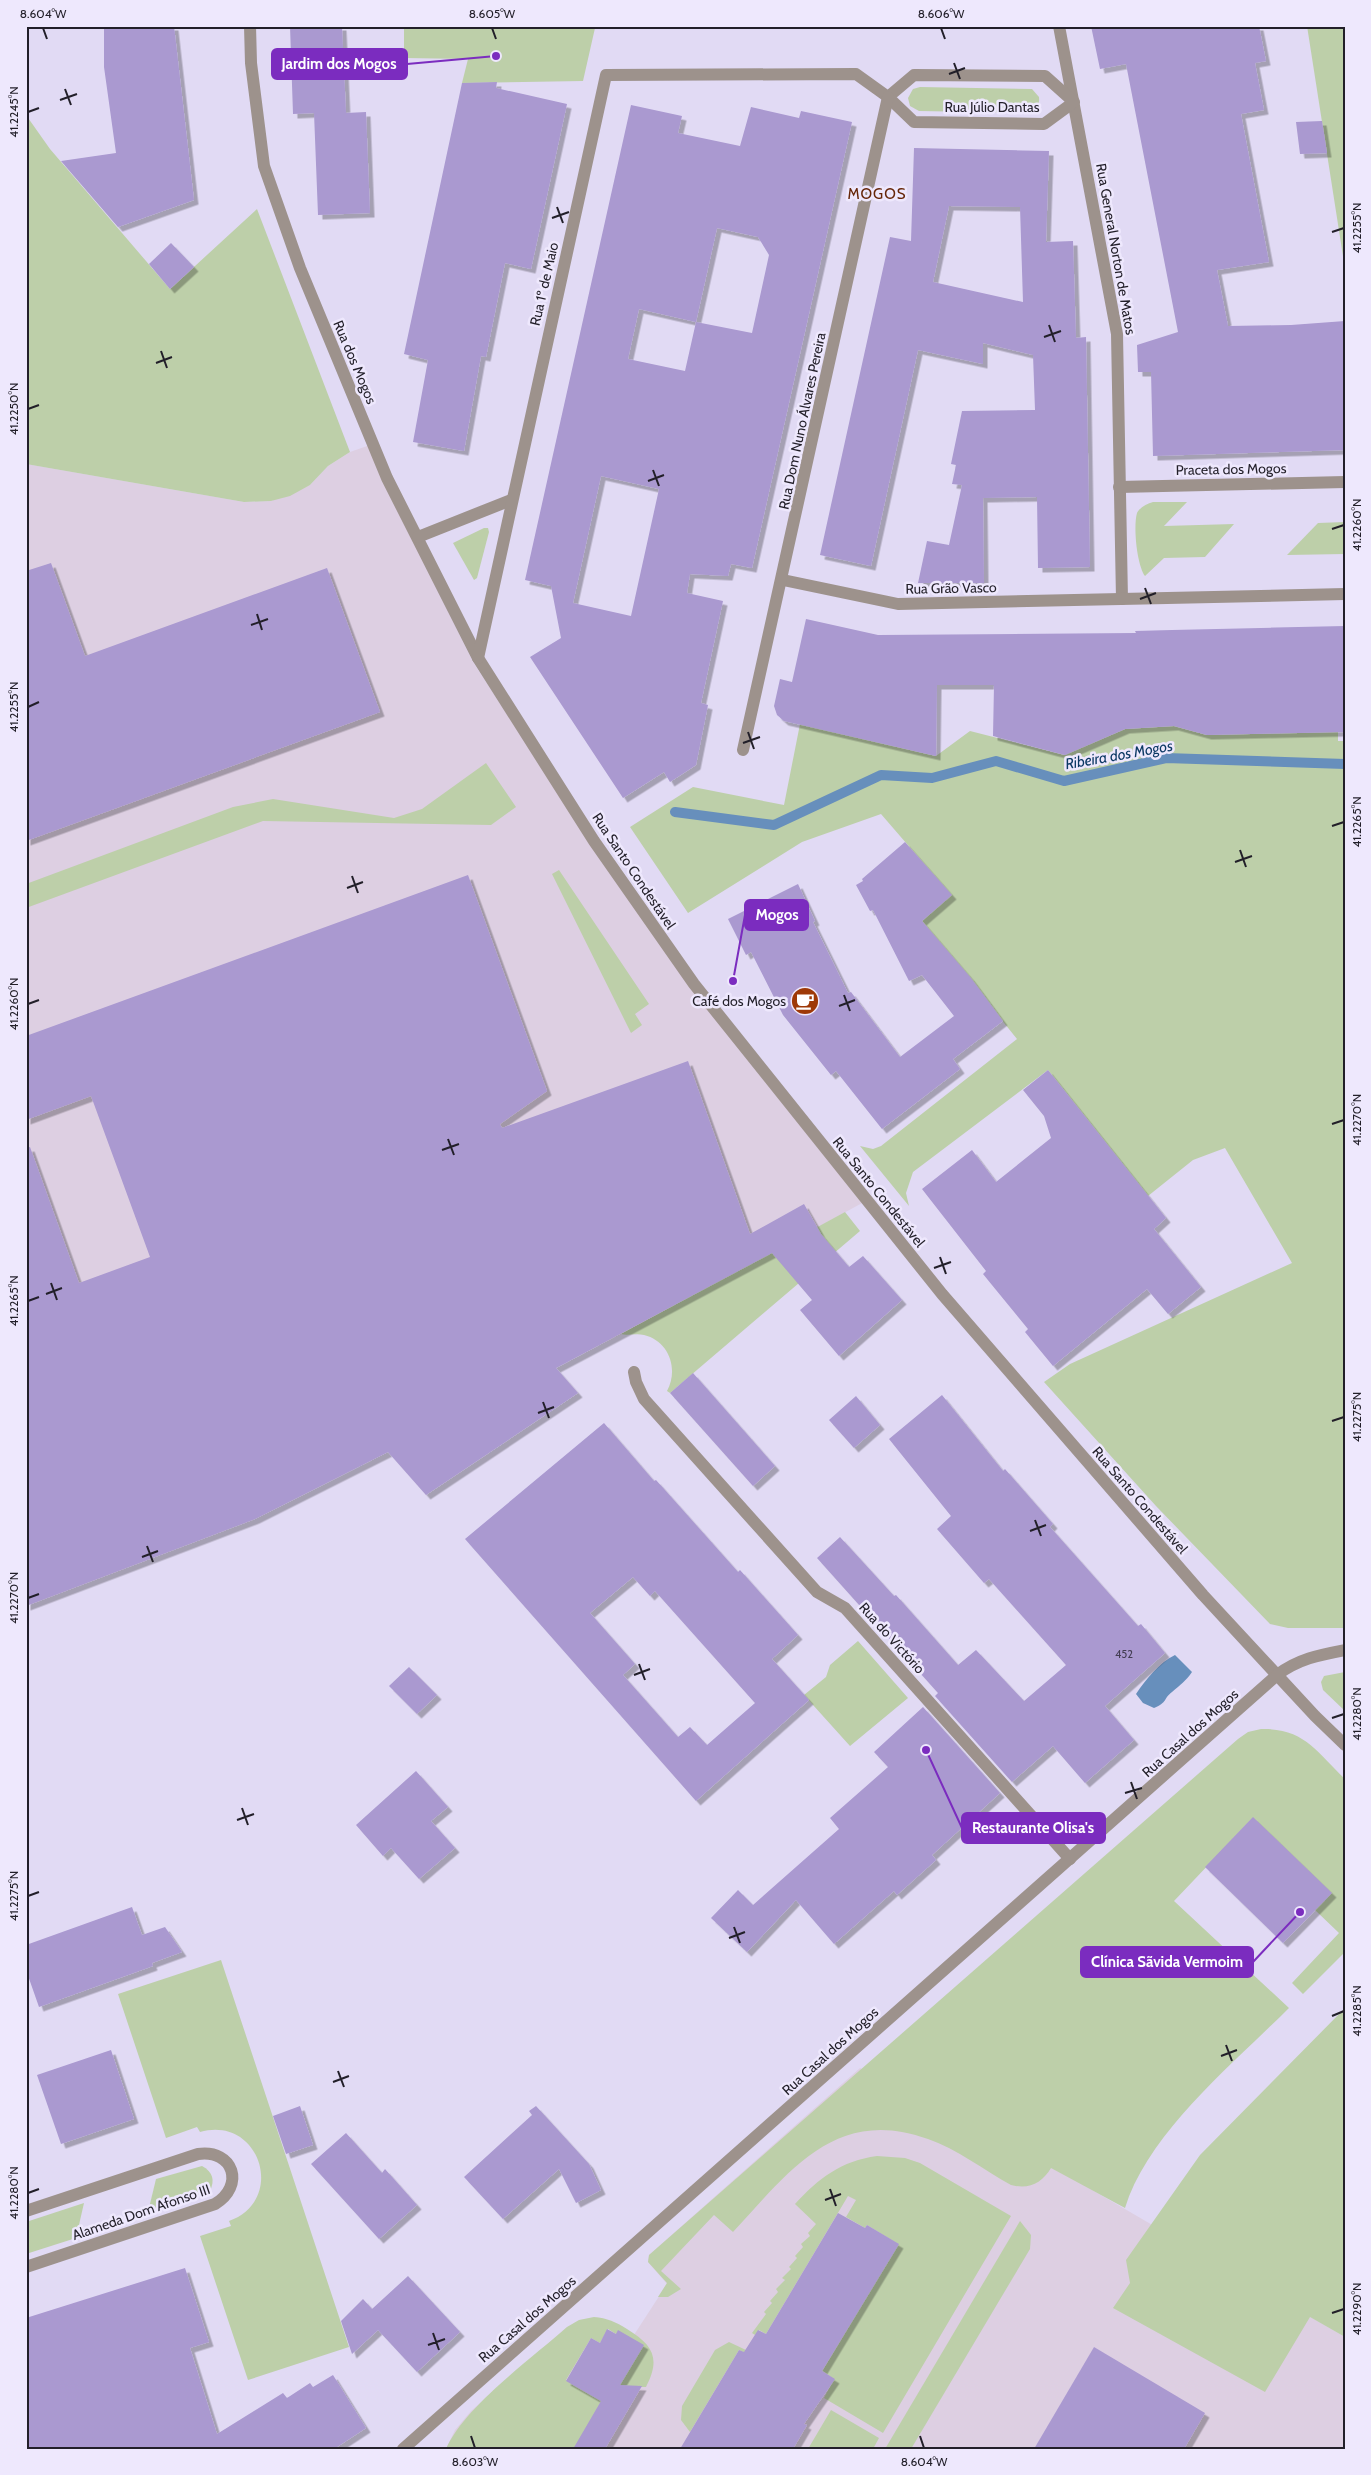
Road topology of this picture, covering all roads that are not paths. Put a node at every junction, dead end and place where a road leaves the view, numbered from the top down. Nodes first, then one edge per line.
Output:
1 (250, 26) edge
2 (1059, 26) edge
3 (606, 75) joint
4 (888, 97) junction
5 (1074, 102) junction
6 (1345, 482) edge
7 (1119, 487) junction
8 (511, 500) junction
9 (418, 537) junction
10 (783, 580) junction
11 (1345, 594) edge
12 (1122, 599) junction
13 (478, 658) junction
14 (497, 688) joint
15 (743, 750) dead end
16 (634, 1372) dead end
17 (1345, 1650) edge
18 (1277, 1675) junction
19 (1345, 1745) edge
20 (1070, 1859) junction
21 (26, 2210) edge
22 (26, 2267) edge
23 (404, 2448) edge

1 - 9 street, Rua dos Mogos
2 - 5 street, Rua General Norton de Matos
3 - 4 street, Rua Júlio Dantas
3 - 8 street, Rua 1º de Maio
4 - 5 street, Rua Júlio Dantas
4 - 5 street, Rua Júlio Dantas
4 - 10 street, Rua Dom Nuno Álvares Pereira
5 - 7 street, Rua General Norton de Matos
6 - 7 street, Praceta dos Mogos
7 - 12 street, Rua General Norton de Matos
8 - 9 street
8 - 13 street, Rua 1º de Maio
9 - 13 street, Rua dos Mogos
10 - 12 street, Rua Grão Vasco
10 - 15 street, Rua Dom Nuno Álvares Pereira
11 - 12 street
13 - 14 street, Rua dos Mogos
14 - 18 street, Rua Santo Condestável
16 - 20 street, Rua do Victório
17 - 18 street, Rua Casal dos Mogos
18 - 19 street, Rua Santo Condestável
18 - 20 street, Rua Casal dos Mogos
20 - 23 street, Rua Casal dos Mogos
21 - 22 street, Alameda Dom Afonso III

